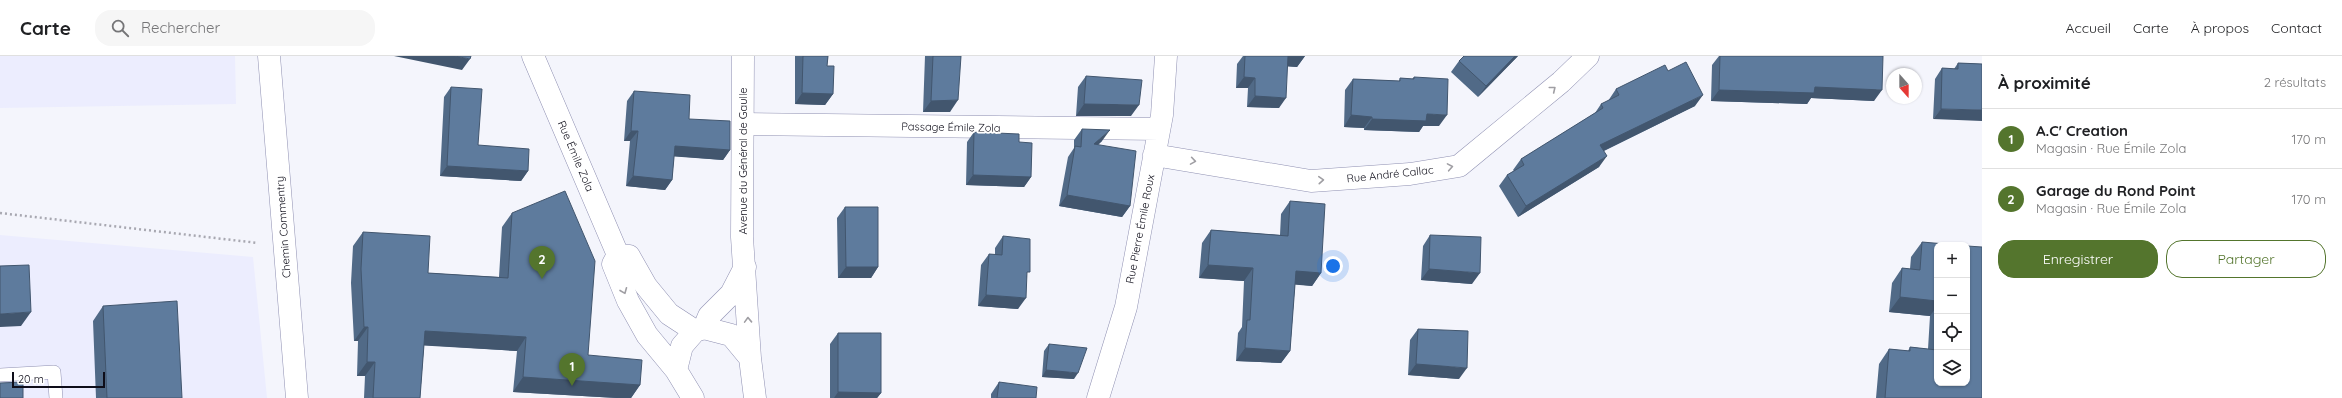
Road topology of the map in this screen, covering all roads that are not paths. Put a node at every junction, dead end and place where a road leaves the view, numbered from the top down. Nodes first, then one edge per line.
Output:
1 (269, 56) edge
2 (534, 56) edge
3 (743, 56) edge
4 (1166, 56) edge
5 (1588, 56) edge
6 (743, 124) junction
7 (1159, 129) junction
8 (1154, 155) junction
9 (618, 255) junction
10 (745, 267) junction
11 (700, 329) junction
12 (750, 358) junction
13 (676, 370) junction
14 (0, 375) edge
15 (56, 398) edge
16 (297, 398) edge
17 (693, 398) edge
18 (754, 398) edge
19 (1098, 398) edge

1 - 16 street, Chemin Commentry
2 - 9 street, Rue Émile Zola
3 - 6 street, Avenue du Général de Gaulle
4 - 7 street, Rue Pierre Émile Roux
8 -> 5 street, Rue André Callac
6 - 7 street, Passage Émile Zola
6 - 10 street, Avenue du Général de Gaulle
7 - 8 street, Rue Pierre Émile Roux
8 - 19 street, Rue Pierre Émile Roux
9 - 11 street
9 -> 13 street, Rue Émile Zola
10 - 11 street
12 -> 10 street, Avenue du Général de Gaulle
11 - 12 street
11 - 13 street
12 - 18 street, Avenue du Général de Gaulle
13 - 17 street
14 - 15 lane

